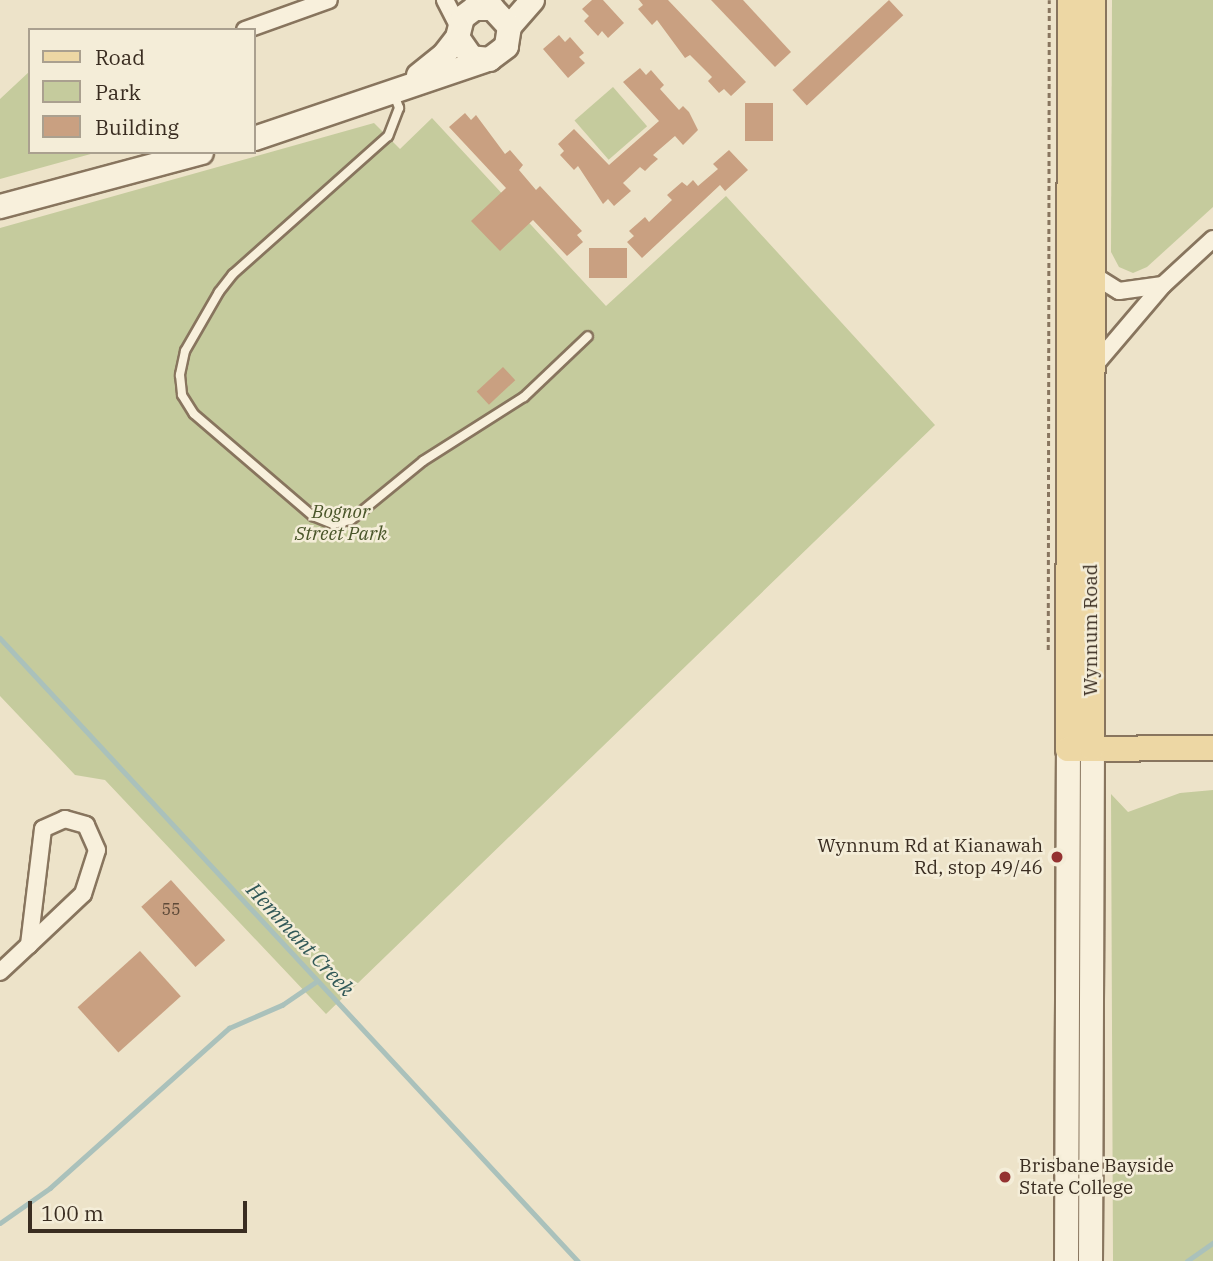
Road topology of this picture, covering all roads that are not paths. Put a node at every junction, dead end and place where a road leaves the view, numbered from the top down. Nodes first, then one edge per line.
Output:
1 (328, 0) edge
2 (445, 0) edge
3 (532, 0) edge
4 (1070, 0) edge
5 (1093, 0) edge
6 (487, 4) edge
7 (509, 26) junction
8 (251, 28) edge
9 (458, 31) junction
10 (484, 60) junction
11 (398, 87) junction
12 (256, 137) edge
13 (194, 154) edge
14 (0, 206) edge
15 (1213, 239) edge
16 (1090, 273) junction
17 (1163, 285) junction
18 (587, 336) dead end
19 (1090, 371) junction
20 (1213, 748) edge
21 (1080, 749) junction
22 (29, 945) junction
23 (0, 972) edge
24 (1066, 1261) edge
25 (1090, 1261) edge

1 - 8 street
2 - 9 street
3 - 7 main road
4 - 21 main road, Wynnum Road
5 - 16 main road, Wynnum Road
6 - 7 main road
6 - 9 main road
7 - 10 main road
9 - 10 main road
9 - 11 main road
10 - 11 main road
11 - 12 main road
11 - 18 lane
13 - 14 main road
15 - 17 street
16 - 17 street
16 - 19 main road, Wynnum Road
17 - 19 street
19 - 21 main road, Wynnum Road
20 - 21 main road
21 - 24 main road, Wynnum Road
21 - 25 main road, Wynnum Road
22 - 22 street
22 - 23 street

